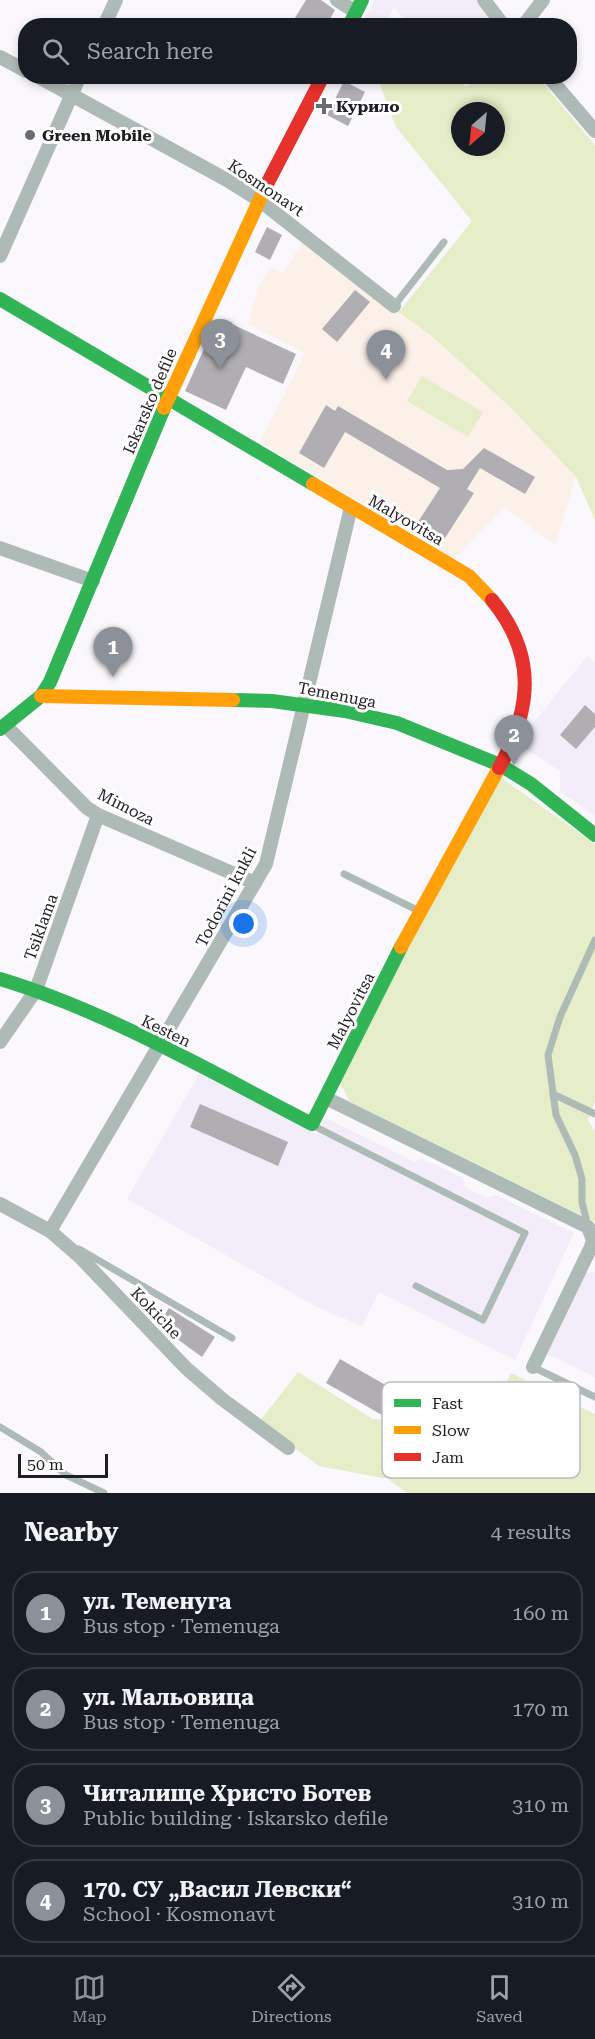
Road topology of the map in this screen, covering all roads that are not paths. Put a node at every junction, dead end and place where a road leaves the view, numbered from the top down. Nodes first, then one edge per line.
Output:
1 (116, 0) edge
2 (337, 0) edge
3 (484, 0) edge
4 (543, 0) edge
5 (357, 4) edge
6 (108, 18) edge
7 (498, 18) edge
8 (529, 18) edge
9 (0, 57) edge
10 (18, 67) edge
11 (53, 84) edge
12 (76, 84) edge
13 (319, 84) edge
14 (555, 84) edge
15 (72, 94) junction
16 (595, 131) edge
17 (259, 200) junction
18 (444, 242) dead end
19 (0, 256) edge
20 (0, 299) edge
21 (394, 306) joint
22 (169, 397) junction
23 (351, 507) junction
24 (0, 548) edge
25 (93, 581) junction
26 (41, 696) junction
27 (304, 704) junction
28 (5, 721) edge
29 (500, 765) junction
30 (98, 815) junction
31 (595, 835) edge
32 (344, 874) dead end
33 (255, 883) junction
34 (419, 911) junction
35 (595, 940) edge
36 (0, 979) edge
37 (36, 990) junction
38 (0, 1042) edge
39 (161, 1046) junction
40 (553, 1094) junction
41 (326, 1098) junction
42 (595, 1114) edge
43 (312, 1124) junction
44 (0, 1203) edge
45 (588, 1227) junction
46 (50, 1231) junction
47 (416, 1286) dead end
48 (232, 1338) dead end
49 (533, 1367) joint
50 (564, 1382) edge
51 (580, 1390) edge
52 (595, 1397) edge
53 (0, 1427) edge
54 (288, 1448) dead end
55 (104, 1493) edge

1 - 6 street
2 - 5 street
3 - 7 street
4 - 8 street
9 - 10 street
11 - 15 street, Kosmonavt
12 - 15 street
13 - 17 street, Iskarsko defile
14 - 16 street
15 - 17 street, Kosmonavt
15 - 19 street
17 - 21 street, Kosmonavt
17 - 22 street, Iskarsko defile
18 - 21 lane, Kosmonavt
20 - 22 street, Malyovitsa
22 - 23 street, Malyovitsa
22 - 25 street, Iskarsko defile
23 - 27 street, Todorini kukli
23 - 29 street, Malyovitsa
24 - 25 street
25 - 26 street, Iskarsko defile
26 - 27 street, Temenuga
26 - 28 street, Iskarsko defile
27 - 29 street, Temenuga
27 - 33 street, Todorini kukli
28 - 30 street, Mimoza
29 - 31 street, Temenuga
29 - 34 street, Malyovitsa
30 - 33 street, Mimoza
30 - 37 street, Tsiklama
32 - 34 lane
33 - 39 street, Todorini kukli
34 - 41 street, Malyovitsa
35 - 40 lane
36 - 37 street, Kesten
37 - 38 street, Tsiklama
37 - 39 street, Kesten
39 - 43 street, Kesten
39 - 46 street, Todorini kukli
40 - 42 lane
40 - 45 lane
41 - 43 street, Malyovitsa
41 - 45 street
43 - 47 lane
44 - 46 street, Kokiche
45 - 49 street
46 - 48 lane
46 - 54 street, Kokiche
49 - 50 lane
51 - 52 lane
53 - 55 lane

